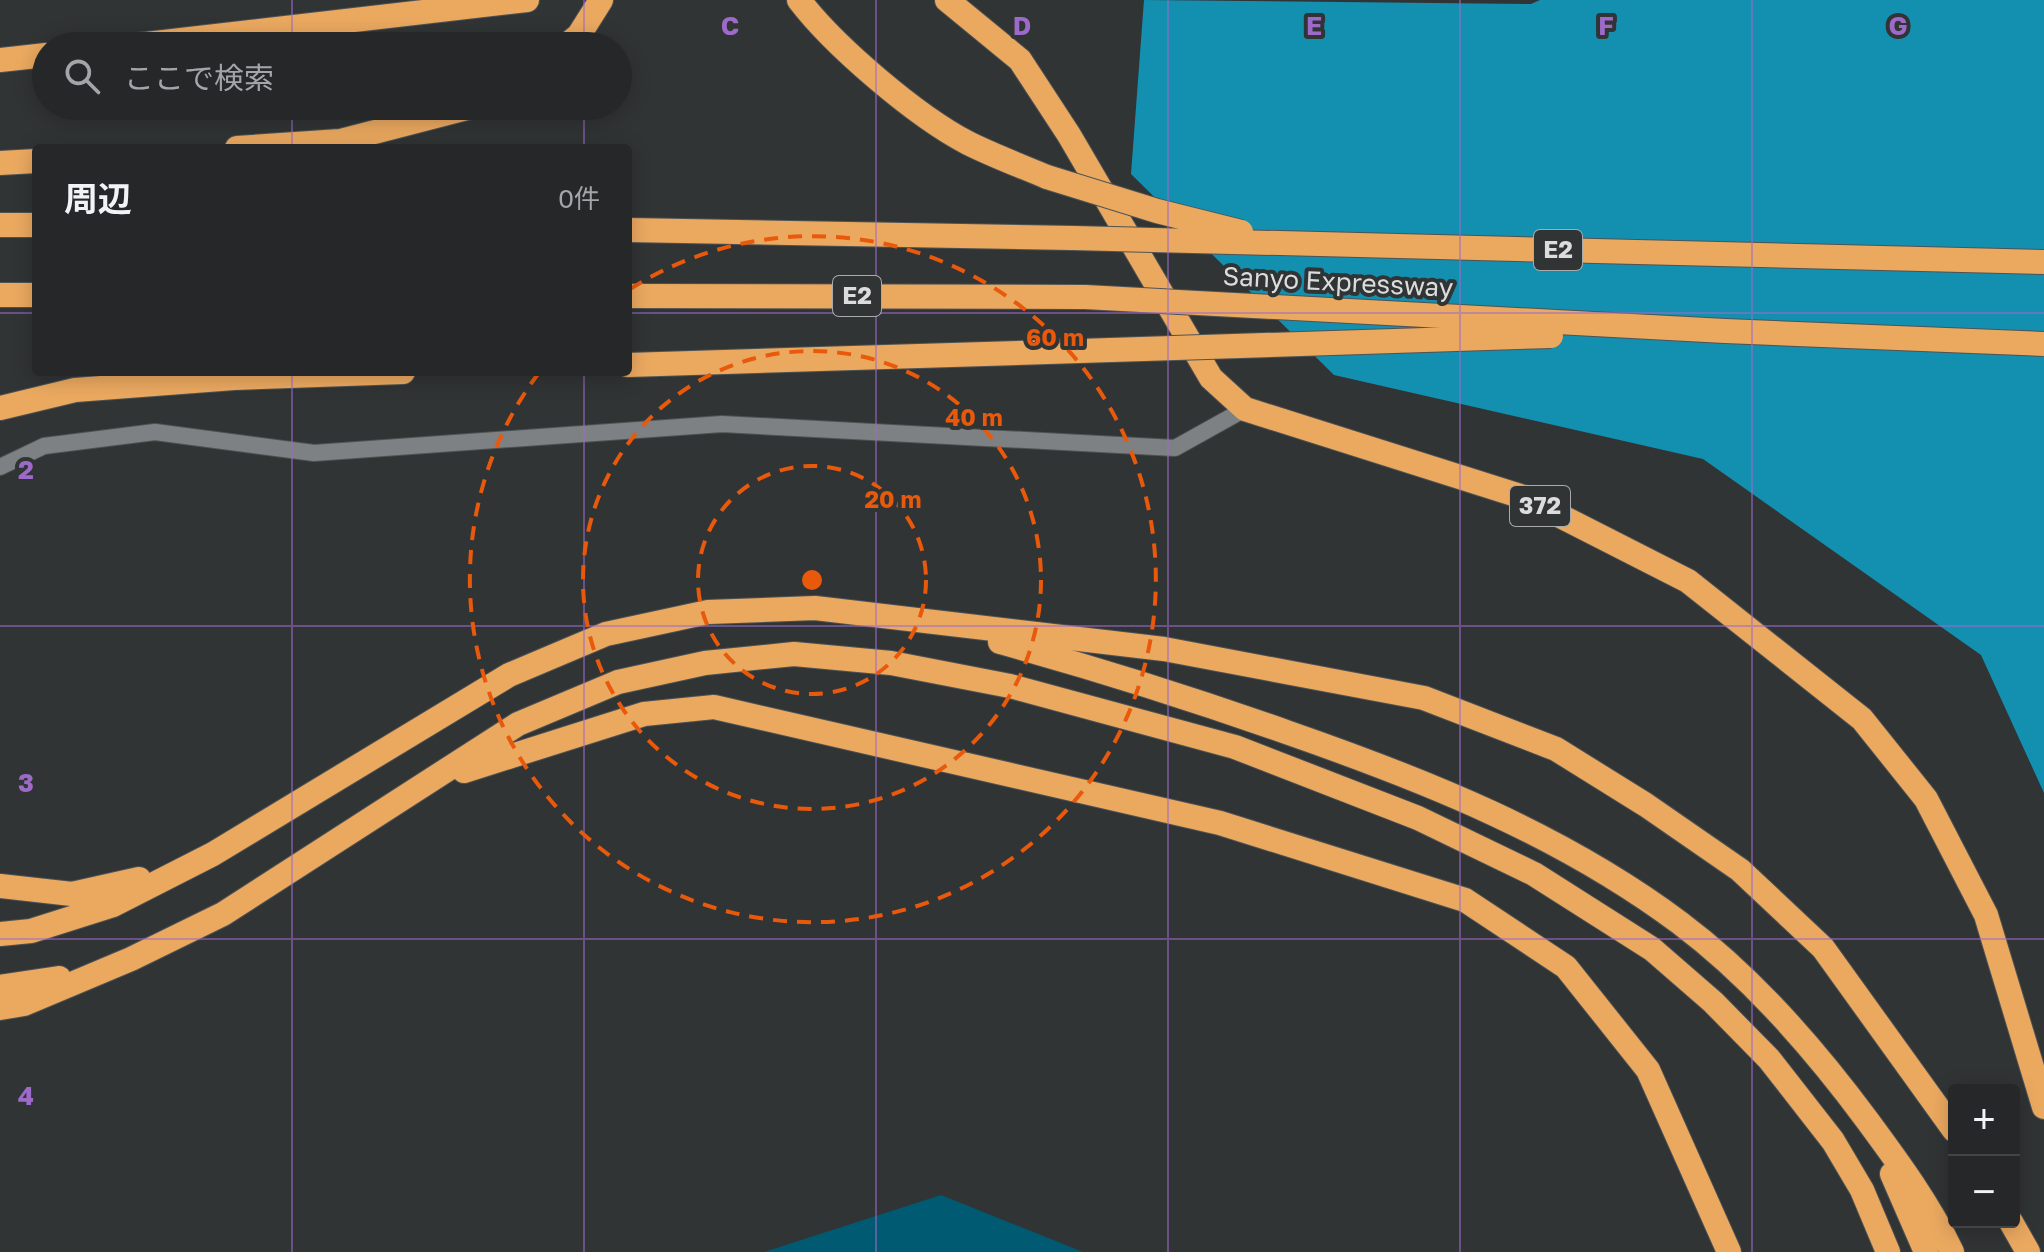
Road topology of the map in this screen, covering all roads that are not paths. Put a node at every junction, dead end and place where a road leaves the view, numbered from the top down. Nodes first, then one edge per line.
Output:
1 (527, 0) edge
2 (601, 0) edge
3 (799, 0) edge
4 (947, 0) edge
5 (250, 32) edge
6 (581, 32) edge
7 (32, 57) edge
8 (0, 60) edge
9 (421, 120) edge
10 (296, 144) edge
11 (32, 161) edge
12 (0, 163) edge
13 (0, 225) edge
14 (32, 225) edge
15 (632, 230) edge
16 (1285, 243) junction
17 (2044, 262) edge
18 (0, 295) edge
19 (32, 295) edge
20 (632, 296) edge
21 (1725, 331) junction
22 (2044, 344) edge
23 (632, 365) edge
24 (330, 376) edge
25 (0, 408) edge
26 (1245, 409) junction
27 (0, 467) edge
28 (924, 621) junction
29 (435, 780) junction
30 (213, 854) junction
31 (0, 886) edge
32 (0, 934) edge
33 (131, 959) junction
34 (0, 987) edge
35 (0, 1008) edge
36 (1853, 1101) junction
37 (2044, 1107) edge
38 (1948, 1122) edge
39 (2014, 1228) edge
40 (1729, 1252) edge
41 (1888, 1252) edge
42 (1926, 1252) edge
43 (1952, 1252) edge
44 (2028, 1252) edge

1 - 5 highway
2 - 6 highway
3 - 16 highway, bridge
4 - 26 highway, 372
7 - 8 highway
9 - 10 highway
11 - 12 highway
13 - 14 highway
15 - 16 highway, Sanyo Expressway / E2, bridge
16 - 17 highway, Sanyo Expressway / E2, bridge
18 - 19 highway
20 - 21 highway, Sanyo Expressway / E2, bridge
21 - 22 highway, Sanyo Expressway / E2, bridge
21 - 23 highway, bridge
24 - 25 highway
26 - 27 street
26 - 37 highway, 372
28 - 30 highway
28 - 36 highway
28 - 38 highway
29 - 33 highway
29 - 40 highway
29 - 41 highway
30 - 31 highway
30 - 32 highway
33 - 34 highway
33 - 35 highway
36 - 42 highway
36 - 43 highway
39 - 44 highway

